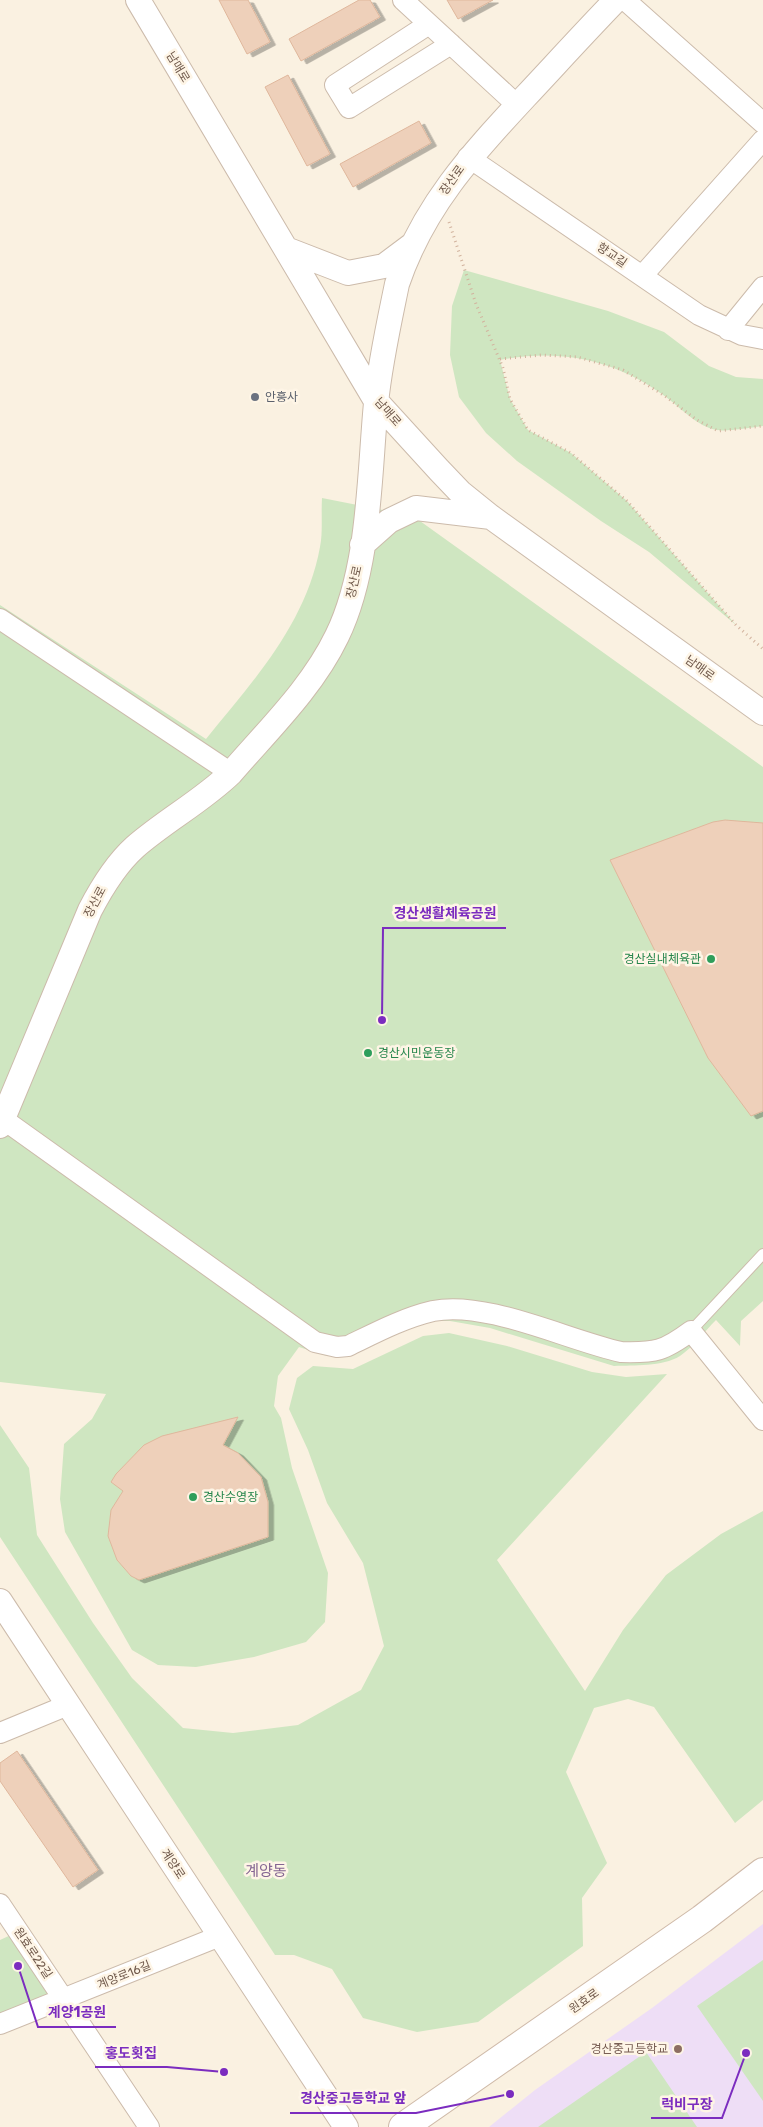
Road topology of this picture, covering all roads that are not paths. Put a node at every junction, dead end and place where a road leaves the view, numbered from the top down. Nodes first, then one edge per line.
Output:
1 (138, 0) edge
2 (403, 0) edge
3 (616, 0) edge
4 (624, 0) edge
5 (429, 24) junction
6 (451, 44) junction
7 (517, 105) junction
8 (763, 123) edge
9 (763, 140) edge
10 (468, 157) junction
11 (412, 245) junction
12 (286, 249) junction
13 (642, 276) junction
14 (763, 288) edge
15 (728, 330) junction
16 (763, 339) edge
17 (376, 401) junction
18 (491, 517) junction
19 (362, 545) junction
20 (0, 619) edge
21 (763, 713) edge
22 (231, 773) junction
23 (1, 1121) edge
24 (763, 1254) edge
25 (691, 1331) junction
26 (763, 1420) edge
27 (0, 1602) edge
28 (68, 1705) junction
29 (0, 1732) edge
30 (763, 1872) edge
31 (0, 1904) edge
32 (220, 1936) junction
33 (64, 1999) junction
34 (0, 2024) edge
35 (149, 2127) edge
36 (346, 2127) edge
37 (404, 2127) edge

1 - 12 street, 남매로
2 - 5 street
3 - 7 street, 장산로
4 - 8 street
5 - 6 street
5 - 6 street
6 - 7 street
7 - 10 street, 장산로
9 - 13 street
10 - 11 street, 장산로
10 - 13 street, 향교길
11 - 12 street
11 - 17 street, 장산로
12 - 17 street, 남매로
13 - 15 street, 향교길
14 - 15 street
15 - 16 street, 향교길
17 - 18 street, 남매로
17 - 19 street, 장산로
18 - 19 street
18 - 21 street, 남매로
19 - 22 street, 장산로
20 - 22 street
22 - 23 street, 장산로
23 - 25 street
24 - 25 lane
25 - 26 street
27 - 28 street, 계양로
28 - 29 street
28 - 32 street, 계양로
30 - 37 main road, 원효로
31 - 33 street, 원효로22길
32 - 33 street, 계양로16길
32 - 36 street, 계양로
33 - 34 street, 계양로16길
33 - 35 street, 원효로22길

